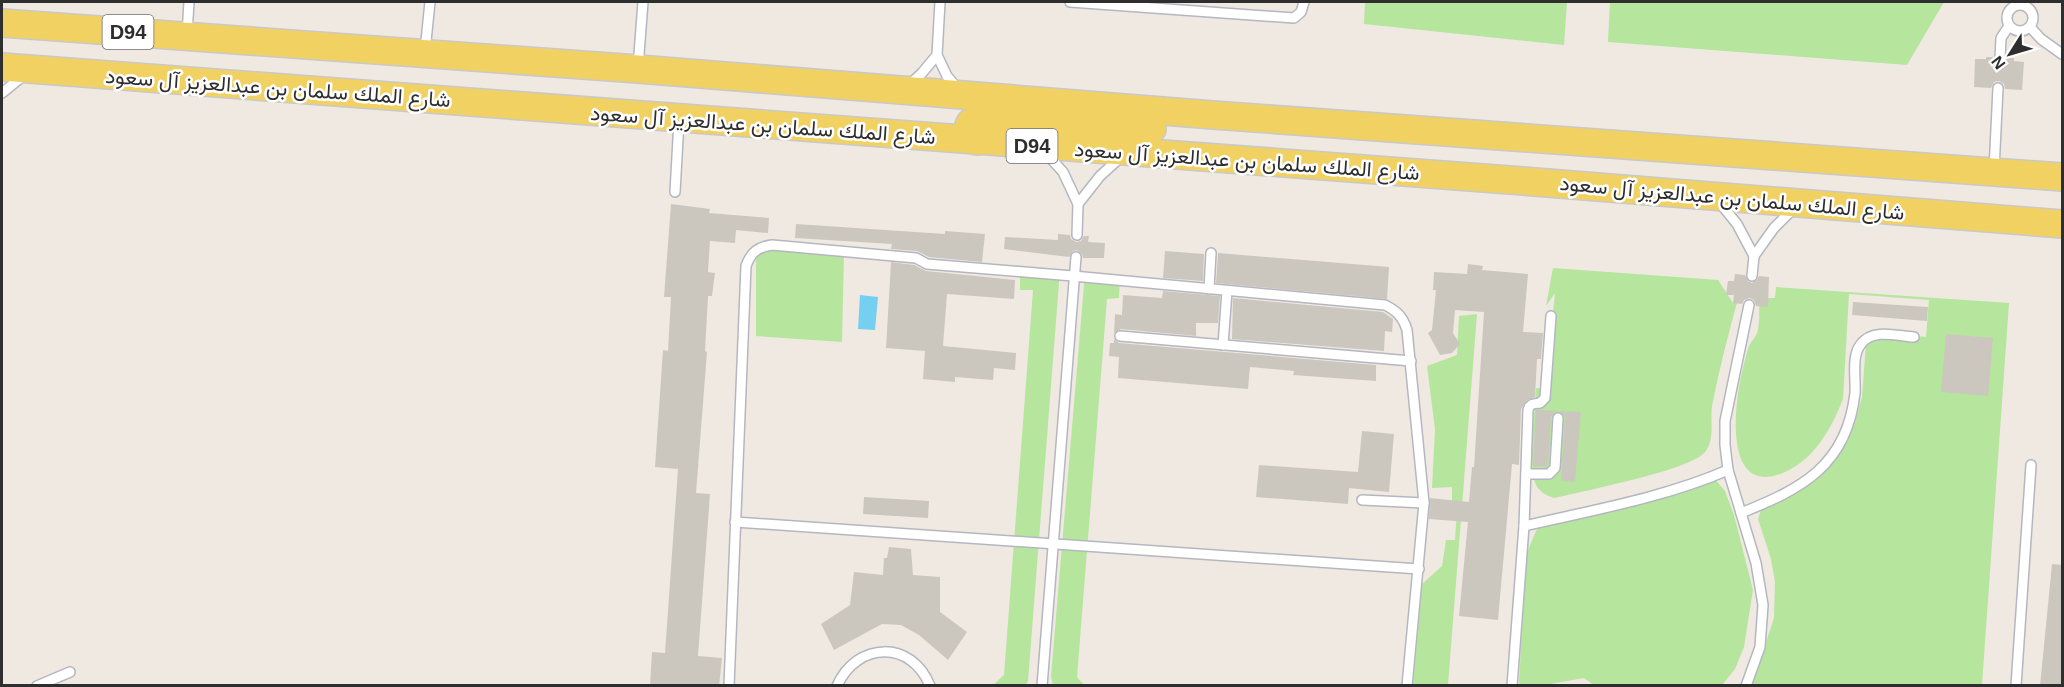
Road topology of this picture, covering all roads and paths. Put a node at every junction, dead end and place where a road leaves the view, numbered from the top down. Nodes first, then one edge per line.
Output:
1 (189, 2) edge
2 (430, 2) edge
3 (643, 2) edge
4 (939, 2) edge
5 (1070, 2) edge
6 (1304, 2) edge
7 (2027, 4) edge
8 (2, 6) edge
9 (2, 23) edge
10 (37, 26) junction
11 (2009, 26) junction
12 (2030, 27) junction
13 (186, 36) junction
14 (425, 54) junction
15 (2062, 54) edge
16 (937, 55) junction
17 (2000, 58) dead end
18 (2, 67) edge
19 (34, 69) junction
20 (638, 69) junction
21 (1998, 88) dead end
22 (902, 90) junction
23 (2, 93) edge
24 (965, 95) junction
25 (1213, 115) junction
26 (679, 119) junction
27 (977, 141) junction
28 (1038, 146) junction
29 (1127, 153) junction
30 (1994, 172) junction
31 (2062, 177) edge
32 (675, 192) dead end
33 (1714, 197) junction
34 (1078, 204) junction
35 (1798, 204) junction
36 (2062, 224) edge
37 (1077, 235) dead end
38 (1211, 253) dead end
39 (1754, 256) junction
40 (1076, 257) dead end
41 (1073, 276) junction
42 (1752, 276) dead end
43 (1209, 289) junction
44 (1227, 291) junction
45 (1749, 305) dead end
46 (1551, 316) dead end
47 (1120, 336) dead end
48 (1914, 337) dead end
49 (1223, 345) junction
50 (1411, 361) junction
51 (1558, 418) dead end
52 (2031, 465) dead end
53 (1728, 470) junction
54 (1526, 474) junction
55 (1362, 500) dead end
56 (1424, 503) junction
57 (1741, 513) junction
58 (735, 522) junction
59 (1524, 526) junction
60 (1053, 544) junction
61 (1419, 569) junction
62 (70, 672) dead end
63 (37, 686) edge
64 (729, 686) edge
65 (837, 686) edge
66 (930, 686) edge
67 (1042, 686) edge
68 (1407, 686) edge
69 (1512, 686) edge
70 (1746, 686) edge
71 (2016, 686) edge

1 - 13 lane
2 - 14 lane
3 - 20 lane
4 - 16 lane
5 - 6 lane
7 - 11 lane
7 - 12 lane
8 - 10 main road
9 - 10 main road, شارع الملك سلمان بن عبدالعزيز آل سعود / D94
10 - 13 main road, شارع الملك سلمان بن عبدالعزيز آل سعود / D94
11 - 12 lane
11 - 17 lane
12 - 15 lane
13 - 14 main road, شارع الملك سلمان بن عبدالعزيز آل سعود / D94
14 - 20 main road, شارع الملك سلمان بن عبدالعزيز آل سعود / D94
16 - 22 lane
16 - 24 lane
18 - 19 main road, شارع الملك سلمان بن عبدالعزيز آل سعود / D94
19 - 23 lane
19 - 26 main road, شارع الملك سلمان بن عبدالعزيز آل سعود / D94
20 - 22 main road, شارع الملك سلمان بن عبدالعزيز آل سعود / D94
21 - 30 lane
22 - 24 main road, شارع الملك سلمان بن عبدالعزيز آل سعود / D94
24 - 25 main road, شارع الملك سلمان بن عبدالعزيز آل سعود / D94
25 - 27 main road
25 - 30 main road, شارع الملك سلمان بن عبدالعزيز آل سعود / D94
26 - 27 main road, شارع الملك سلمان بن عبدالعزيز آل سعود / D94
26 - 32 lane
27 - 28 main road, شارع الملك سلمان بن عبدالعزيز آل سعود / D94
28 - 29 main road, شارع الملك سلمان بن عبدالعزيز آل سعود / D94
28 - 34 lane
29 - 33 main road, شارع الملك سلمان بن عبدالعزيز آل سعود / D94
29 - 34 lane
30 - 31 main road, شارع الملك سلمان بن عبدالعزيز آل سعود / D94
33 - 35 main road, شارع الملك سلمان بن عبدالعزيز آل سعود / D94
33 - 39 lane
34 - 37 lane
35 - 36 main road, شارع الملك سلمان بن عبدالعزيز آل سعود / D94
35 - 39 lane
38 - 43 lane
39 - 42 lane
40 - 41 lane
41 - 43 lane
41 - 58 lane
41 - 60 lane
43 - 44 lane
44 - 49 lane
44 - 50 lane
45 - 53 lane
46 - 54 lane
47 - 49 lane
48 - 57 lane
49 - 50 lane
50 - 56 lane
51 - 54 lane
52 - 71 lane
53 - 57 lane
53 - 59 lane
54 - 59 lane
55 - 56 lane
56 - 61 lane
57 - 70 lane
58 - 60 lane
58 - 64 lane
59 - 69 lane
60 - 61 lane
60 - 67 lane
61 - 68 lane
62 - 63 lane
65 - 66 lane

